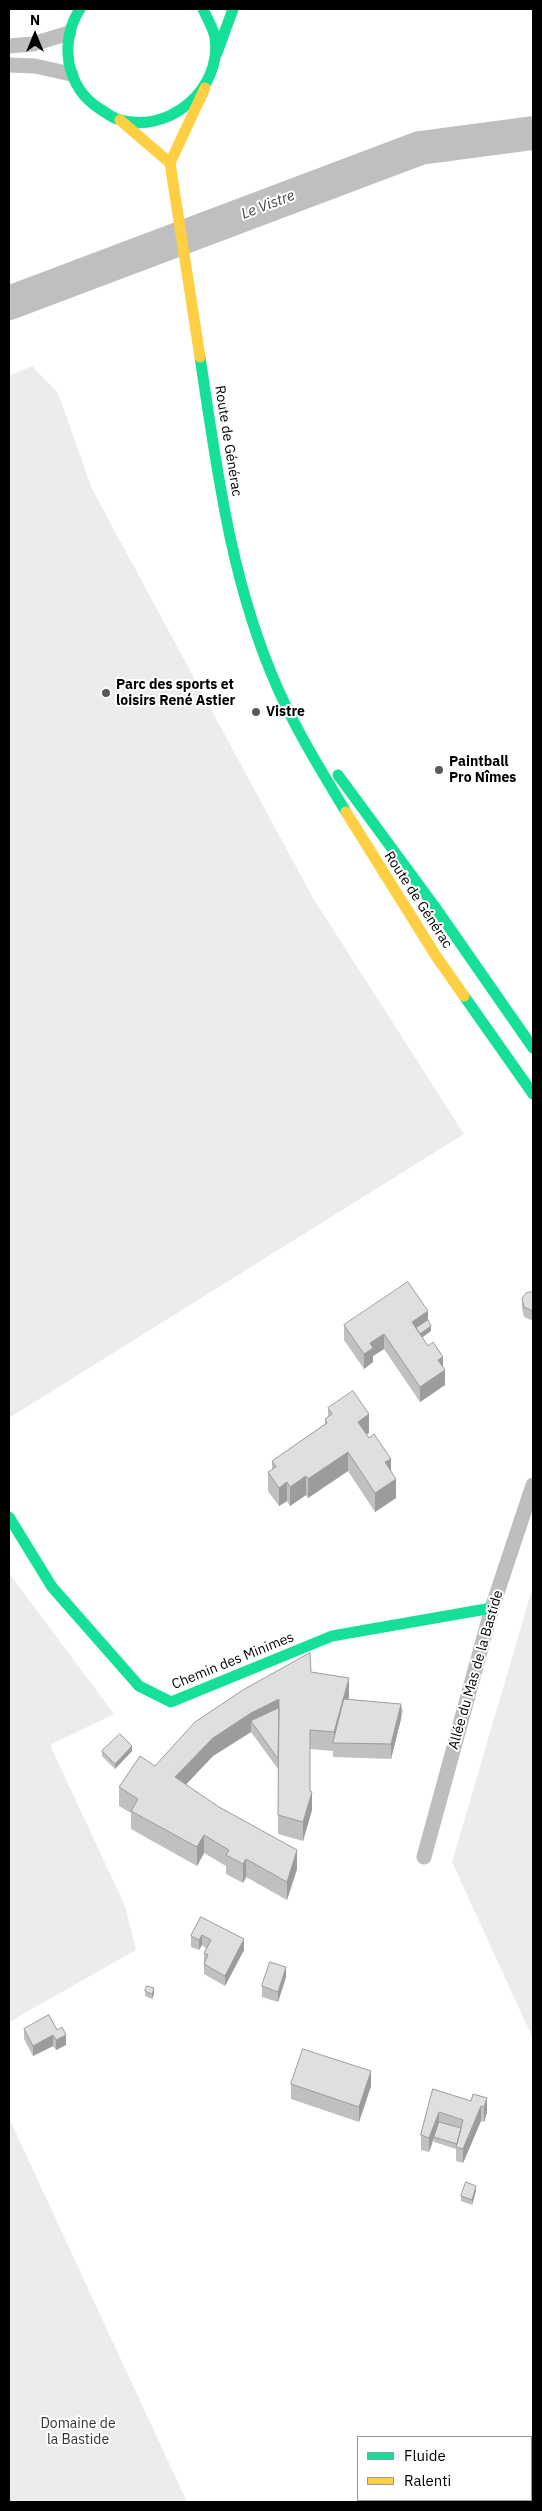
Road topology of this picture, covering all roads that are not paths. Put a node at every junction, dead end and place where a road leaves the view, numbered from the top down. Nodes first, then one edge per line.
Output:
1 (80, 9) edge
2 (202, 9) edge
3 (234, 9) edge
4 (69, 33) junction
5 (9, 46) edge
6 (215, 58) junction
7 (9, 65) edge
8 (72, 74) junction
9 (205, 88) junction
10 (120, 120) junction
11 (170, 163) junction
12 (292, 713) junction
13 (533, 1048) edge
14 (533, 1094) edge
15 (533, 1485) edge
16 (9, 1517) edge
17 (492, 1608) junction
18 (424, 1857) dead end

1 - 4 street
2 - 6 street
3 - 6 street
4 - 5 street
4 - 8 street
6 - 9 street
7 - 8 street
8 - 10 street
9 - 10 street
9 - 11 street
10 - 11 street
11 - 12 street, Route de Générac
12 - 13 street, Route de Générac
12 - 14 street, Route de Générac
15 - 17 street, Allée du Mas de la Bastide
16 - 17 street, Chemin des Minimes
17 - 18 street, Allée du Mas de la Bastide

